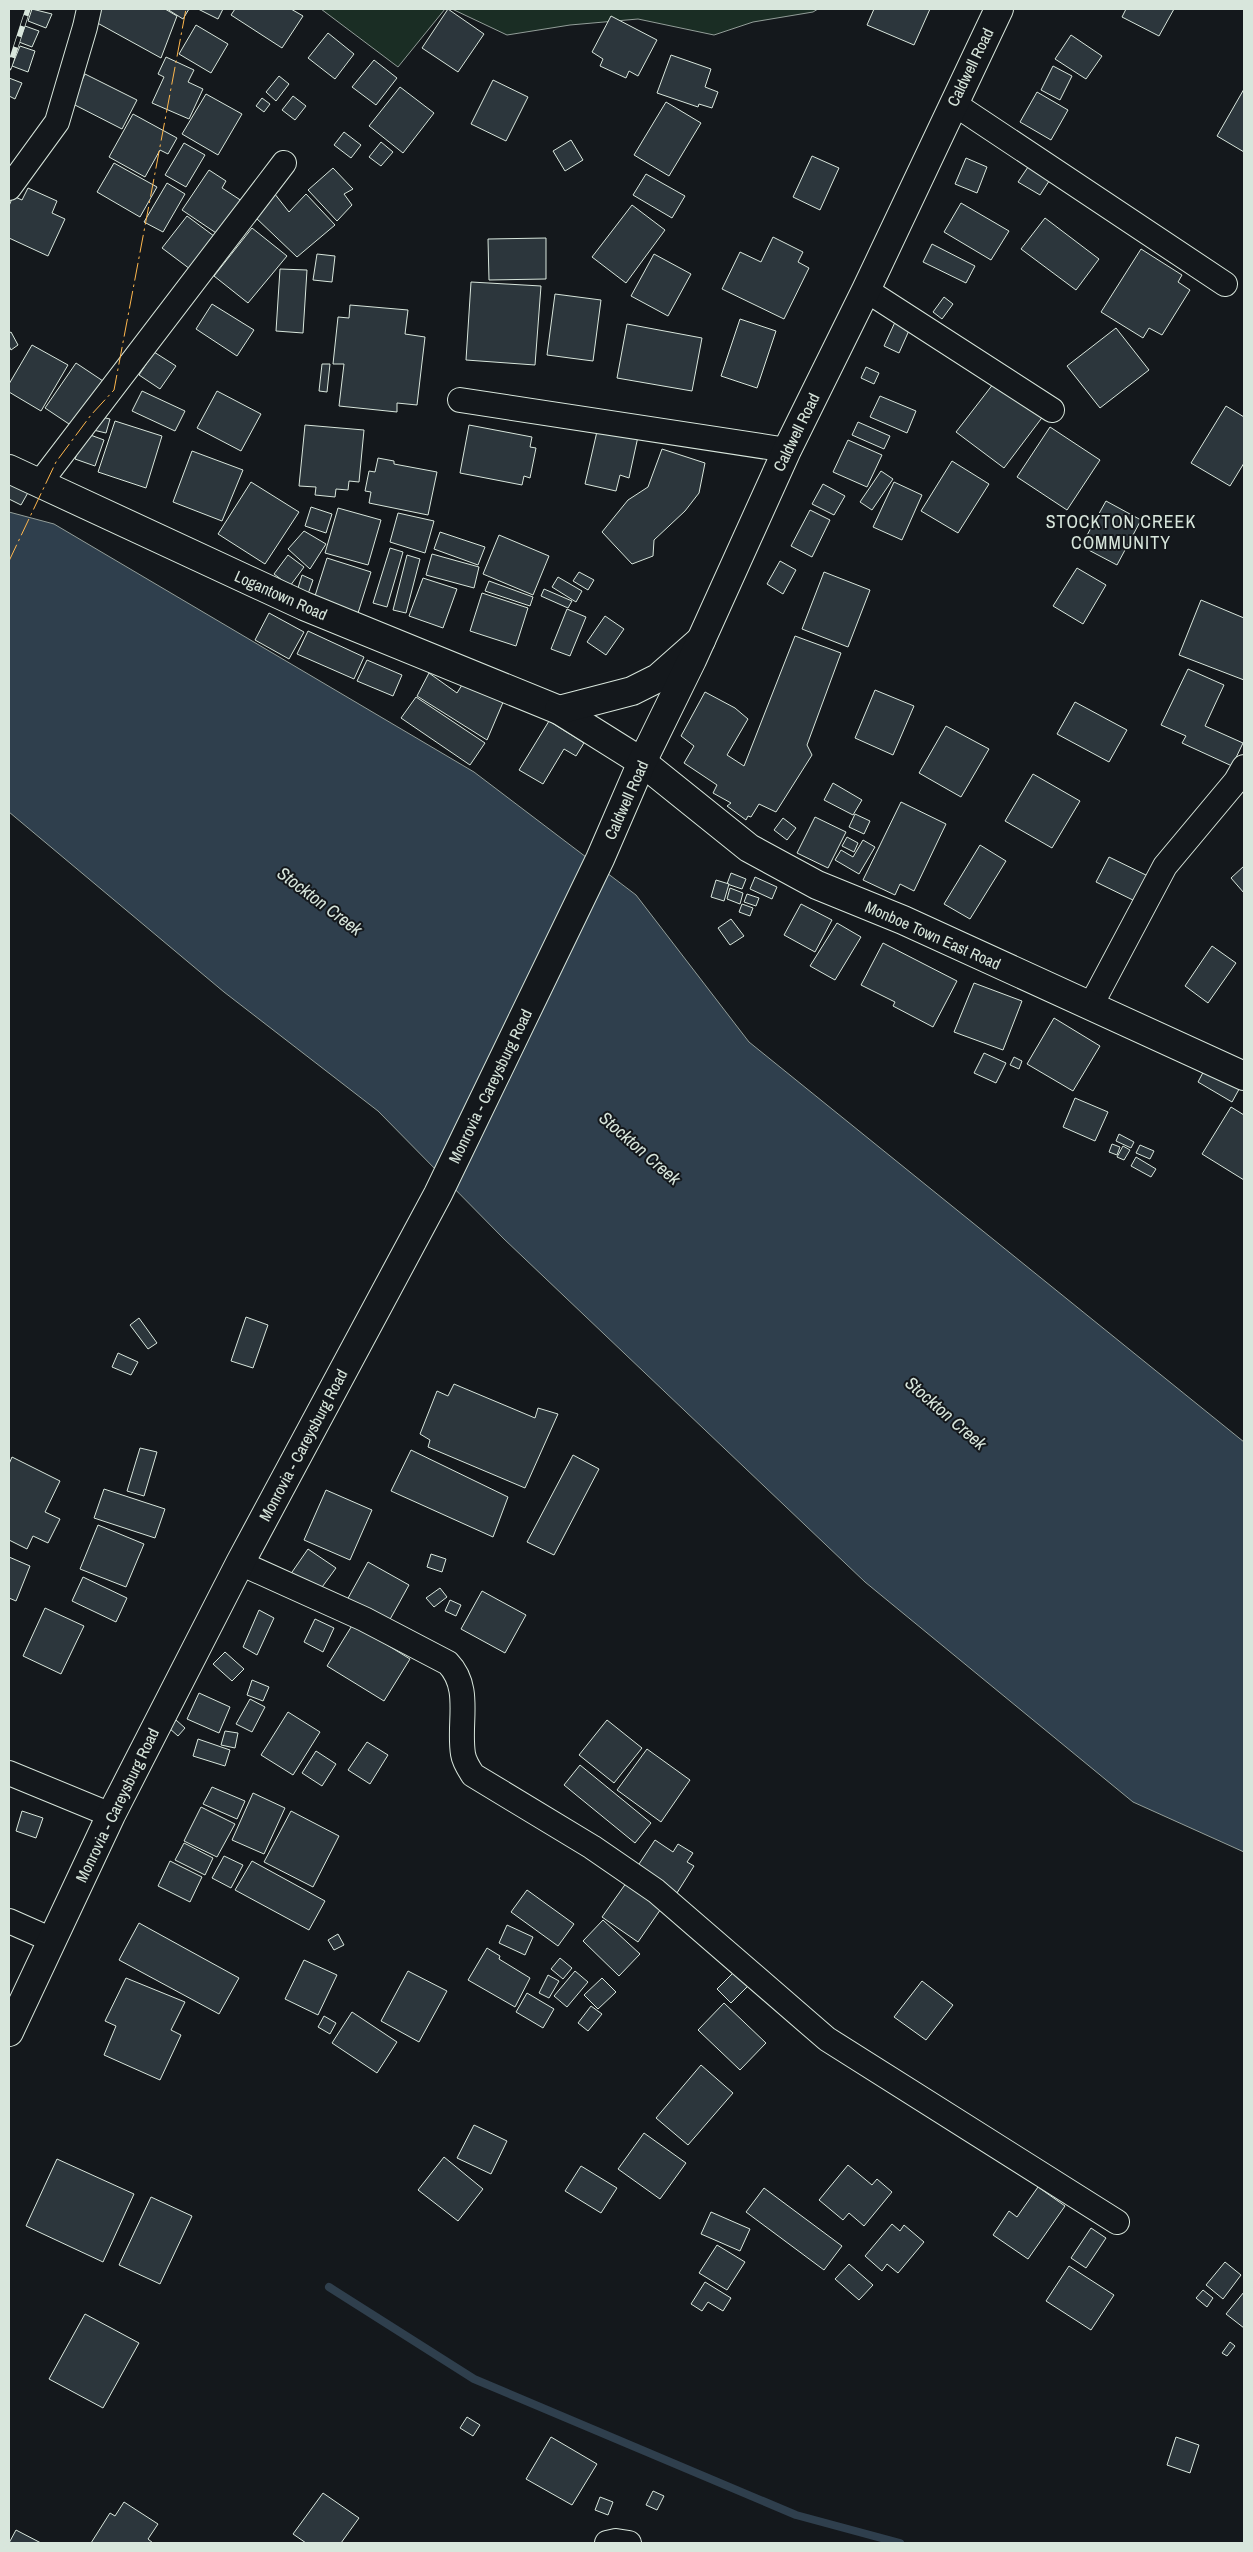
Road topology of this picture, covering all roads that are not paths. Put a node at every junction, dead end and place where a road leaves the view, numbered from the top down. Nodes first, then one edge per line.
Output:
1 (89, 9) edge
2 (999, 9) edge
3 (953, 103) junction
4 (284, 163) dead end
5 (9, 188) edge
6 (1225, 284) dead end
7 (866, 290) junction
8 (460, 400) dead end
9 (1052, 410) dead end
10 (787, 450) junction
11 (9, 469) edge
12 (39, 484) junction
13 (701, 640) junction
14 (559, 710) junction
15 (642, 762) junction
16 (1244, 767) edge
17 (600, 859) joint
18 (1090, 1007) junction
19 (1244, 1076) edge
20 (240, 1563) junction
21 (9, 1773) edge
22 (111, 1815) junction
23 (9, 1922) edge
24 (52, 1940) junction
25 (9, 2032) edge
26 (1117, 2222) dead end
27 (607, 2543) edge
28 (629, 2543) edge

1 - 5 street
2 - 3 main road, Caldwell Road
3 - 6 street
3 - 7 main road, Caldwell Road
4 - 12 street
7 - 9 street
7 - 10 main road, Caldwell Road
8 - 10 street
10 - 13 main road, Caldwell Road
11 - 12 main road, Logantown Road
12 - 14 main road, Logantown Road
13 - 14 main road
13 - 15 main road, Caldwell Road
14 - 15 main road, Logantown Road
15 - 17 main road, Caldwell Road
15 - 18 main road, Monboe Town East Road
16 - 18 street
17 - 20 main road, Monrovia - Careysburg Road
18 - 19 main road, Monboe Town East Road
20 - 22 main road, Monrovia - Careysburg Road
20 - 26 street
21 - 22 street
22 - 24 main road, Monrovia - Careysburg Road
23 - 24 street
24 - 25 main road, Monrovia - Careysburg Road
27 - 28 street

